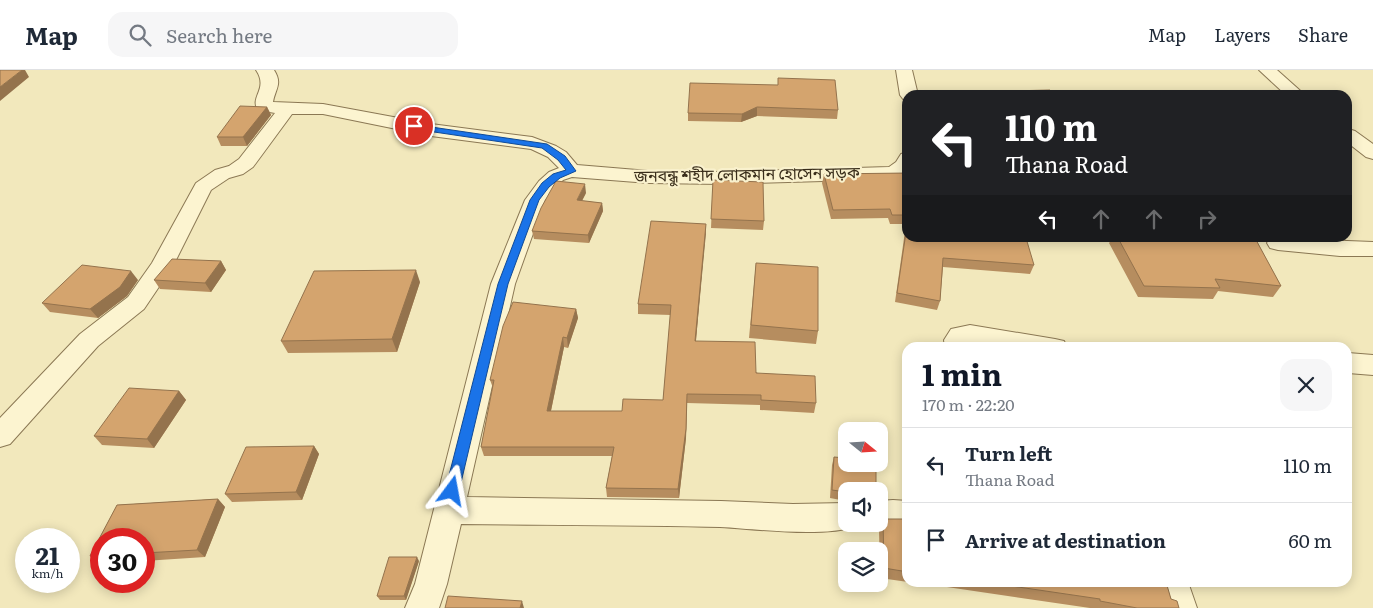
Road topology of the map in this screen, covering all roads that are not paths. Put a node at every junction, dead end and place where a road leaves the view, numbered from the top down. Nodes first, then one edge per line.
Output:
1 (264, 70) edge
2 (904, 70) edge
3 (1268, 70) edge
4 (908, 90) edge
5 (1290, 90) edge
6 (287, 109) junction
7 (1352, 138) edge
8 (1373, 153) edge
9 (902, 168) edge
10 (571, 171) junction
11 (1278, 243) dead end
12 (1373, 249) edge
13 (957, 342) edge
14 (1019, 342) edge
15 (1352, 363) edge
16 (1373, 365) edge
17 (0, 436) edge
18 (448, 510) junction
19 (888, 513) edge
20 (902, 514) edge
21 (838, 516) edge
22 (1174, 587) edge
23 (422, 608) edge
24 (1180, 608) edge

1 - 6 street
2 - 4 street
3 - 5 street
6 - 10 street
6 - 17 street
7 - 8 street
9 - 10 street, জনবন্ধু শহীদ লোকমান হোসেন সড়ক
10 - 18 street
11 - 12 street
13 - 14 street
15 - 16 street
18 - 21 street
18 - 23 street
19 - 20 street
22 - 24 street

